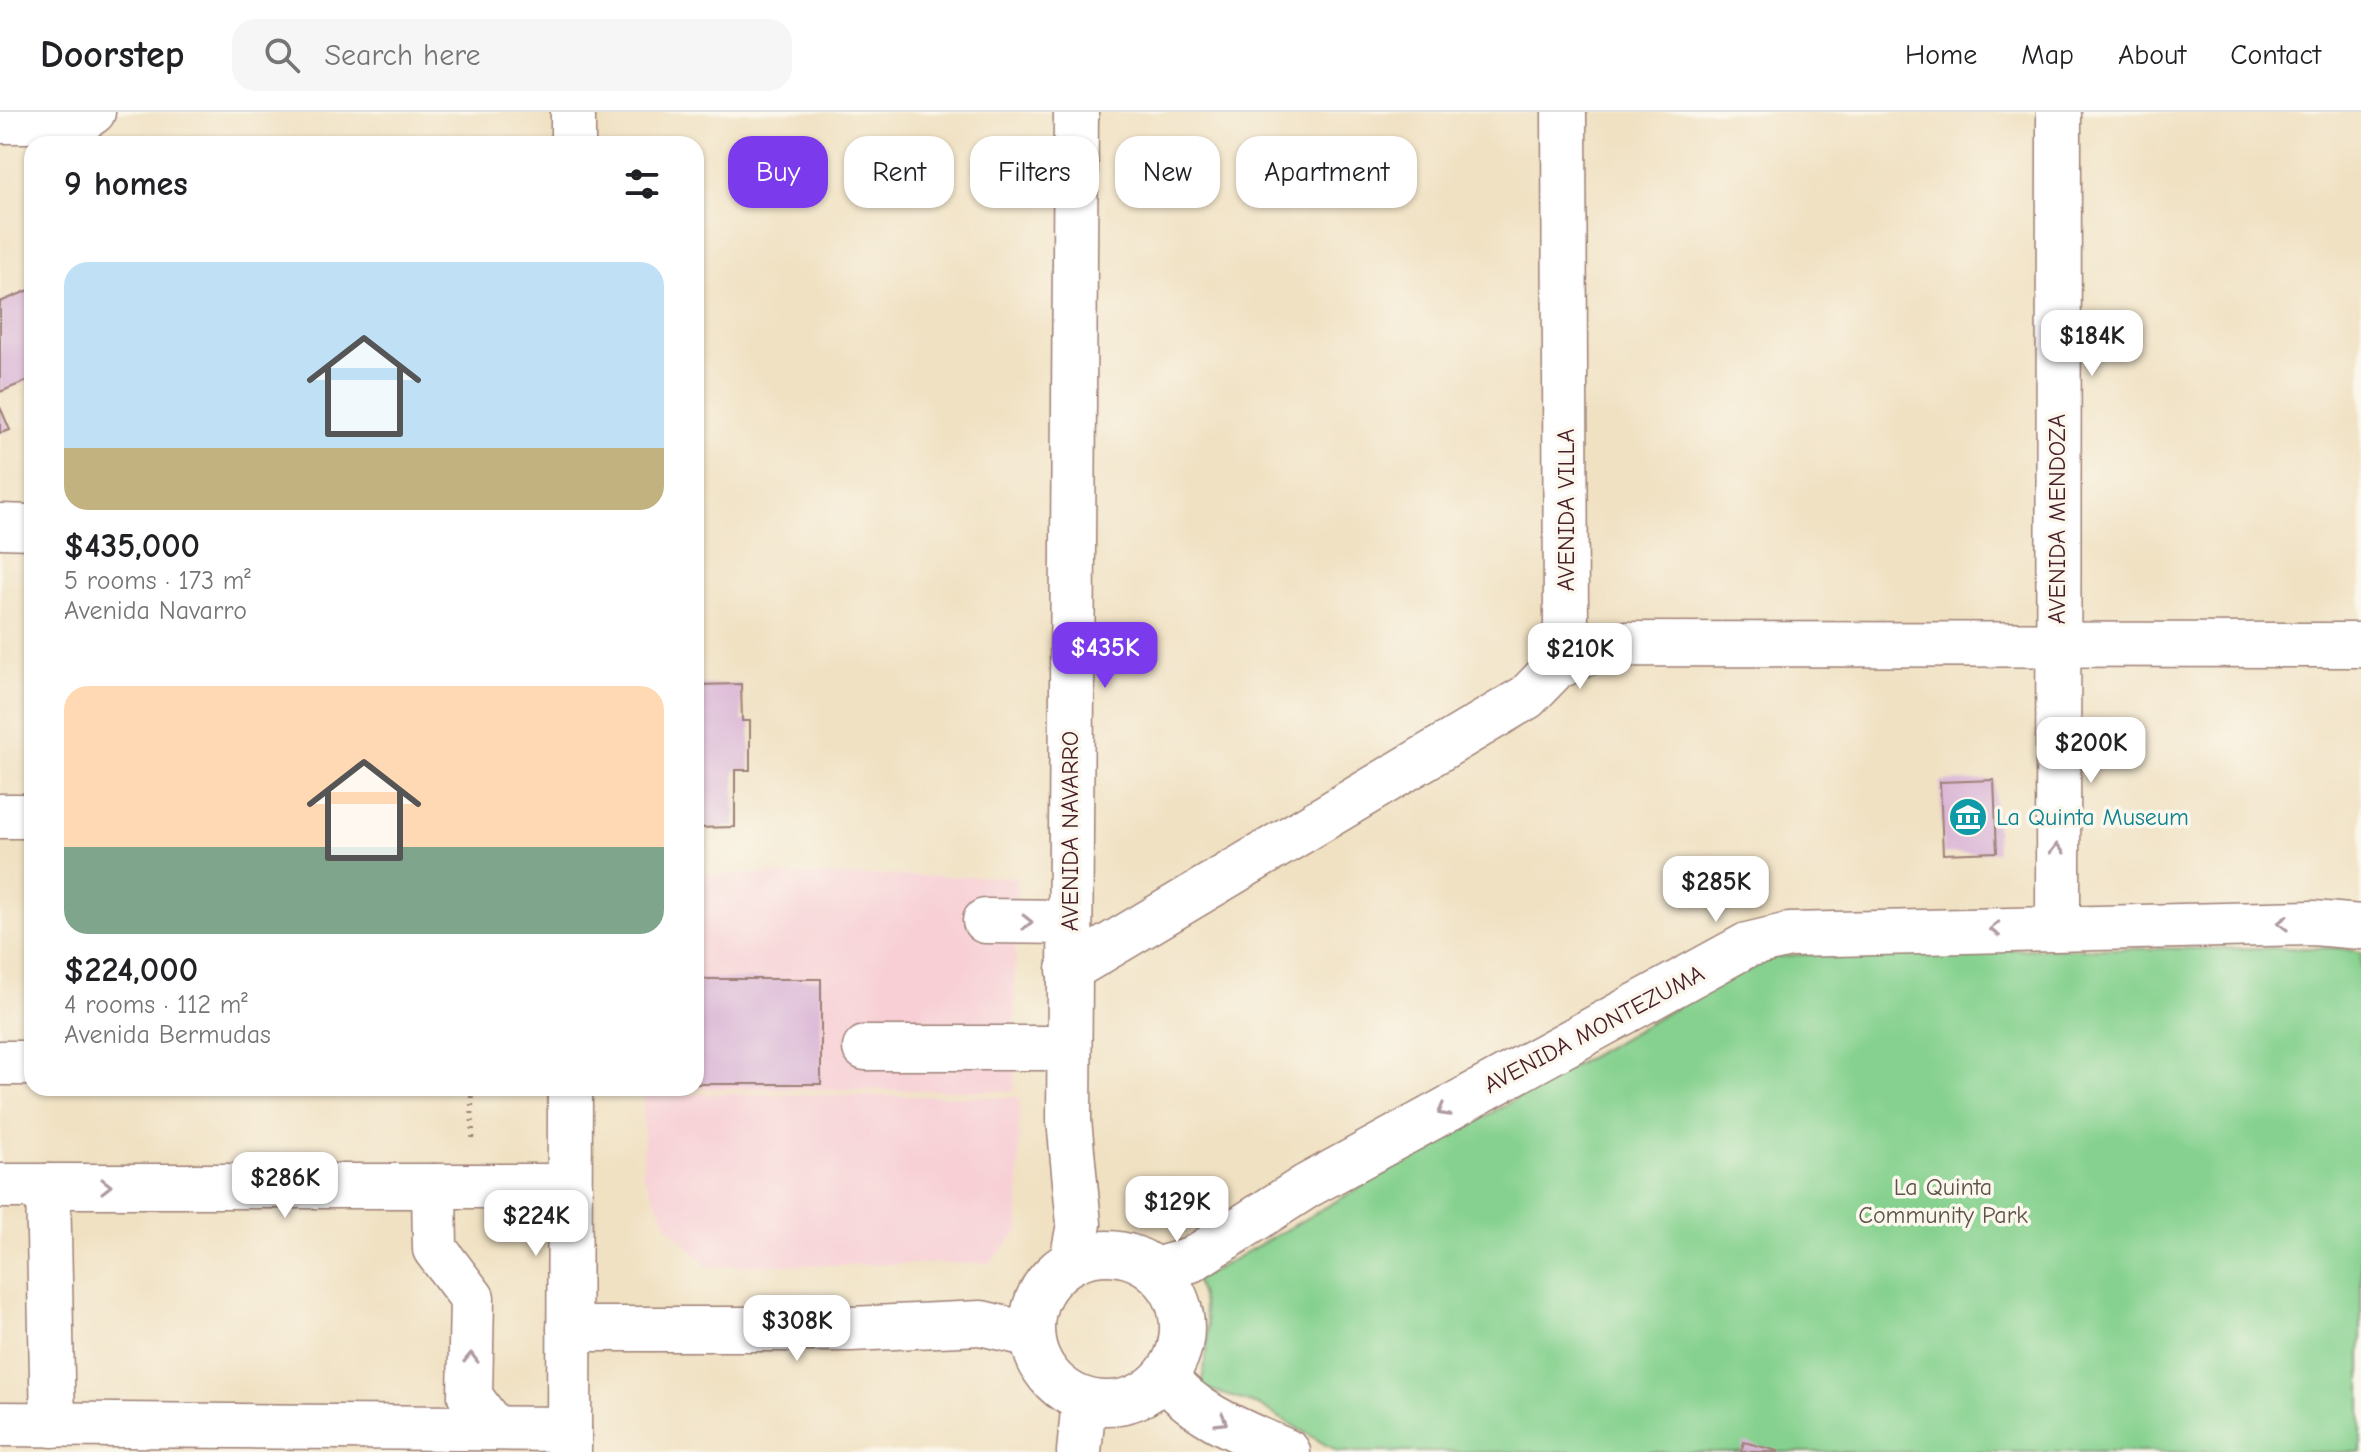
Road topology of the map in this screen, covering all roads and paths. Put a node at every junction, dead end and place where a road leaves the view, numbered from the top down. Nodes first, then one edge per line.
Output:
1 (93, 112) edge
2 (573, 112) edge
3 (1076, 112) edge
4 (1564, 112) edge
5 (2059, 112) edge
6 (0, 121) edge
7 (573, 136) edge
8 (0, 526) edge
9 (24, 527) edge
10 (2057, 644) junction
11 (2361, 645) edge
12 (1555, 668) junction
13 (0, 816) edge
14 (24, 816) edge
15 (985, 921) dead end
16 (1069, 922) junction
17 (2058, 927) junction
18 (2361, 927) edge
19 (1069, 970) junction
20 (865, 1048) dead end
21 (1069, 1048) junction
22 (0, 1063) edge
23 (24, 1063) edge
24 (471, 1096) edge
25 (570, 1096) edge
26 (473, 1150) dead end
27 (0, 1186) edge
28 (48, 1186) junction
29 (434, 1186) junction
30 (570, 1186) junction
31 (1072, 1261) junction
32 (1155, 1270) junction
33 (569, 1329) junction
34 (1032, 1335) junction
35 (1165, 1376) junction
36 (1084, 1400) junction
37 (0, 1424) edge
38 (53, 1425) junction
39 (493, 1428) junction
40 (385, 1440) edge
41 (569, 1440) edge
42 (1079, 1452) edge
43 (1288, 1452) edge

1 - 6 street
2 - 7 street
3 - 16 street, AVENIDA NAVARRO
4 - 12 street, AVENIDA VILLA
5 - 10 street, AVENIDA MENDOZA
8 - 9 street
10 - 11 street
10 - 12 street
17 -> 10 street, AVENIDA MENDOZA
12 - 19 street, AVENIDA VILLA
13 - 14 street
15 -> 16 street
16 - 19 street, AVENIDA NAVARRO
18 -> 17 street, AVENIDA MONTEZUMA
17 -> 32 street, AVENIDA MONTEZUMA
19 - 21 street, AVENIDA NAVARRO
20 - 21 street
21 - 31 street, AVENIDA NAVARRO
22 - 23 street
24 - 26 path
25 - 30 street
27 - 28 street
28 -> 29 street
28 - 38 street
29 - 30 street
39 -> 29 street
30 - 33 street
31 - 32 street
31 - 34 street
32 - 35 street
33 - 34 street
33 - 41 street
34 - 36 street
35 - 36 street
35 -> 43 street
36 - 42 street
37 - 38 street
38 - 40 street
39 - 40 street
39 - 41 street

